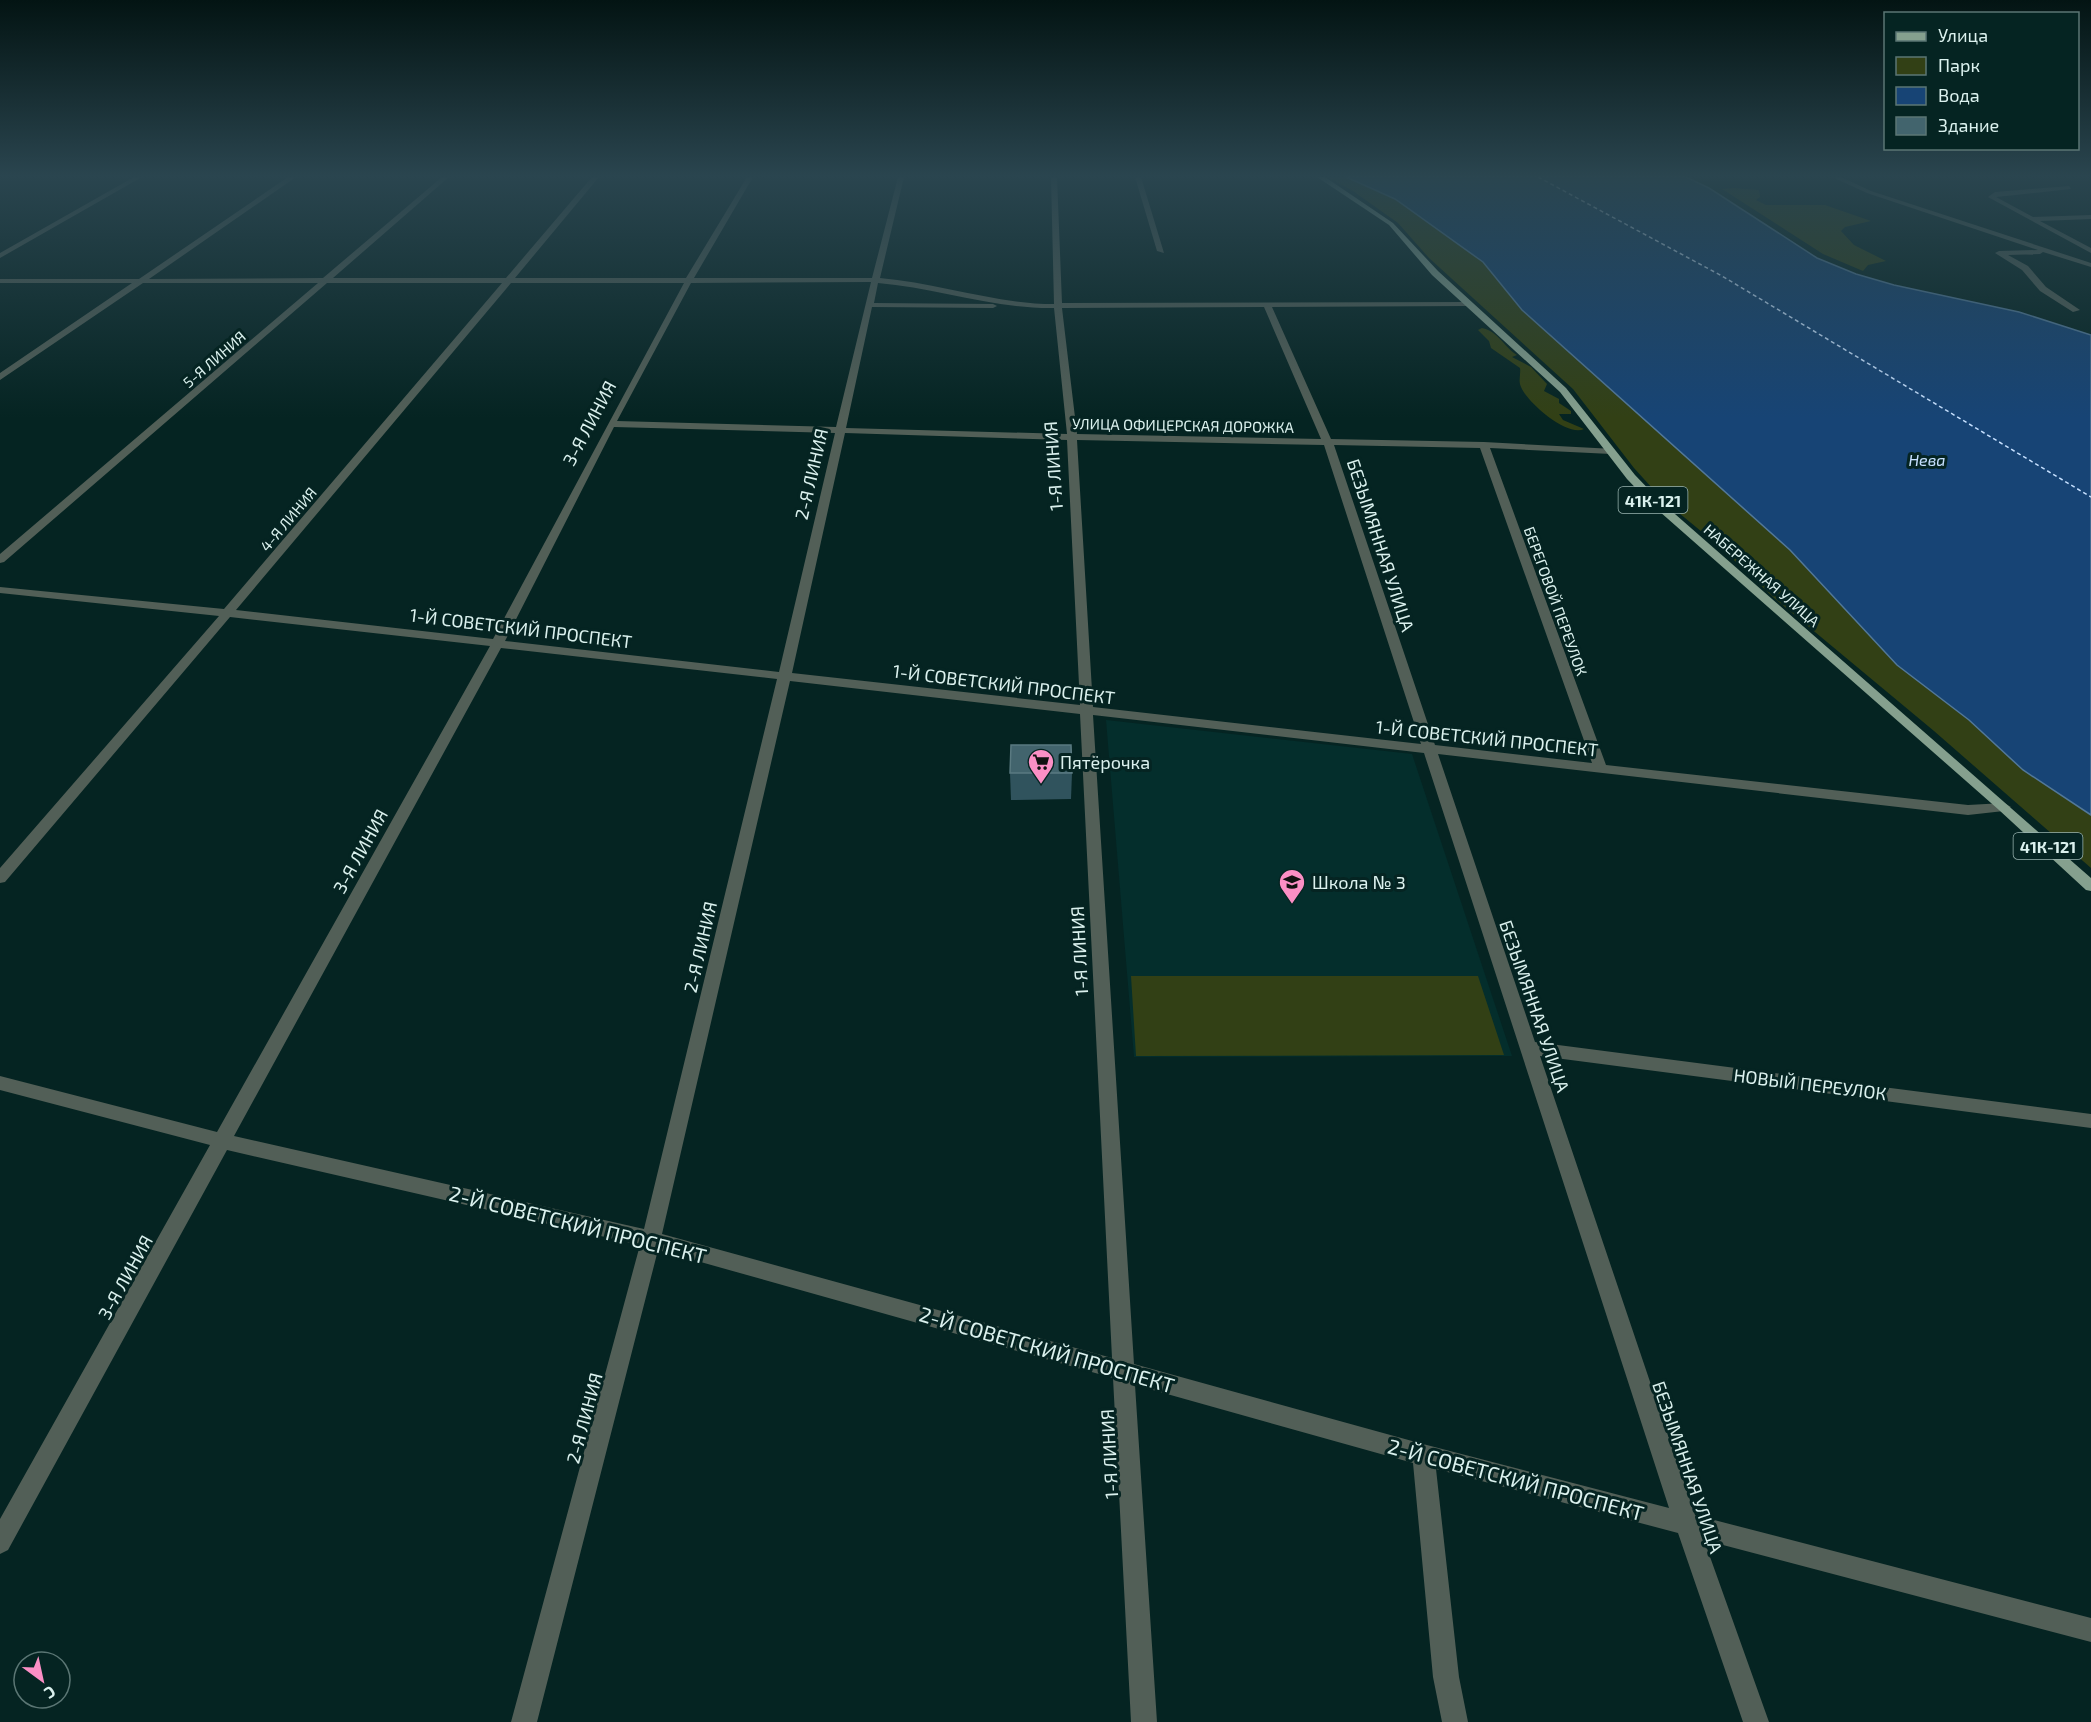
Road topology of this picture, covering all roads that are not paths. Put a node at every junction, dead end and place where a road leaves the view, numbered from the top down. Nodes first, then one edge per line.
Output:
1 (173, 257) edge
2 (353, 257) edge
3 (529, 257) edge
4 (702, 257) edge
5 (881, 257) edge
6 (1056, 257) edge
7 (1419, 257) edge
8 (2007, 257) edge
9 (2068, 257) edge
10 (2091, 265) edge
11 (689, 280) junction
12 (875, 280) junction
13 (0, 281) edge
14 (138, 281) junction
15 (326, 281) junction
16 (509, 281) junction
17 (1468, 304) junction
18 (869, 305) junction
19 (1268, 305) junction
20 (1032, 306) junction
21 (1058, 306) junction
22 (2076, 310) dead end
23 (0, 377) edge
24 (610, 424) junction
25 (841, 429) junction
26 (1072, 437) junction
27 (1328, 443) junction
28 (1484, 445) junction
29 (1611, 451) junction
30 (0, 560) edge
31 (0, 590) edge
32 (227, 613) junction
33 (497, 644) junction
34 (784, 677) junction
35 (1085, 711) junction
36 (1428, 751) junction
37 (1600, 768) junction
38 (2004, 807) junction
39 (0, 878) edge
40 (2091, 886) edge
41 (1529, 1048) junction
42 (0, 1083) edge
43 (2091, 1121) edge
44 (222, 1141) junction
45 (651, 1239) junction
46 (1124, 1370) junction
47 (1423, 1455) junction
48 (1687, 1526) junction
49 (0, 1542) edge
50 (2091, 1630) edge
51 (524, 1722) edge
52 (1144, 1722) edge
53 (1455, 1722) edge
54 (1756, 1722) edge

1 - 14 street
2 - 15 street, 5-Я ЛИНИЯ
3 - 16 street, 4-Я ЛИНИЯ
4 - 11 street, 3-Я ЛИНИЯ
5 - 12 street, 2-Я ЛИНИЯ
6 - 21 street, 1-Я ЛИНИЯ
7 - 17 main road, НАБЕРЕЖНАЯ УЛИЦА / 41К-121
8 - 22 street
9 - 10 street
11 - 12 street
11 - 16 street
11 - 24 street, 3-Я ЛИНИЯ
12 - 18 street, 2-Я ЛИНИЯ
12 - 20 street
13 - 14 street
14 - 15 street
14 - 23 street
15 - 16 street
15 - 30 street, 5-Я ЛИНИЯ
16 - 32 street, 4-Я ЛИНИЯ
17 - 19 street
17 - 29 main road, НАБЕРЕЖНАЯ УЛИЦА / 41К-121
18 - 20 street
18 - 25 street, 2-Я ЛИНИЯ
19 - 21 street
19 - 27 street, БЕЗЫМЯННАЯ УЛИЦА
20 - 21 street
21 - 26 street, 1-Я ЛИНИЯ
24 - 25 street, УЛИЦА ОФИЦЕРСКАЯ ДОРОЖКА
24 - 33 street, 3-Я ЛИНИЯ
25 - 26 street, УЛИЦА ОФИЦЕРСКАЯ ДОРОЖКА
25 - 34 street, 2-Я ЛИНИЯ
26 - 27 street, УЛИЦА ОФИЦЕРСКАЯ ДОРОЖКА
26 - 35 street, 1-Я ЛИНИЯ
27 - 28 street, УЛИЦА ОФИЦЕРСКАЯ ДОРОЖКА
27 - 36 street, БЕЗЫМЯННАЯ УЛИЦА
28 - 29 street, УЛИЦА ОФИЦЕРСКАЯ ДОРОЖКА
28 - 37 street, БЕРЕГОВОЙ ПЕРЕУЛОК
29 - 38 main road, НАБЕРЕЖНАЯ УЛИЦА / 41К-121
31 - 32 street, 1-Й СОВЕТСКИЙ ПРОСПЕКТ
32 - 33 street, 1-Й СОВЕТСКИЙ ПРОСПЕКТ
32 - 39 street, 4-Я ЛИНИЯ
33 - 34 street, 1-Й СОВЕТСКИЙ ПРОСПЕКТ
33 - 44 street, 3-Я ЛИНИЯ
34 - 35 street, 1-Й СОВЕТСКИЙ ПРОСПЕКТ
34 - 45 street, 2-Я ЛИНИЯ
35 - 36 street, 1-Й СОВЕТСКИЙ ПРОСПЕКТ
35 - 46 street, 1-Я ЛИНИЯ
36 - 37 street, 1-Й СОВЕТСКИЙ ПРОСПЕКТ
36 - 41 street, БЕЗЫМЯННАЯ УЛИЦА
37 - 38 street, 1-Й СОВЕТСКИЙ ПРОСПЕКТ
38 - 40 main road, НАБЕРЕЖНАЯ УЛИЦА / 41К-121
41 - 43 street, НОВЫЙ ПЕРЕУЛОК
41 - 48 street, БЕЗЫМЯННАЯ УЛИЦА
42 - 44 street, 2-Й СОВЕТСКИЙ ПРОСПЕКТ
44 - 45 street, 2-Й СОВЕТСКИЙ ПРОСПЕКТ
44 - 49 street, 3-Я ЛИНИЯ
45 - 46 street, 2-Й СОВЕТСКИЙ ПРОСПЕКТ
45 - 51 street, 2-Я ЛИНИЯ
46 - 47 street, 2-Й СОВЕТСКИЙ ПРОСПЕКТ
46 - 52 street, 1-Я ЛИНИЯ
47 - 48 street, 2-Й СОВЕТСКИЙ ПРОСПЕКТ
47 - 53 street
48 - 50 street, 2-Й СОВЕТСКИЙ ПРОСПЕКТ
48 - 54 street, БЕЗЫМЯННАЯ УЛИЦА

